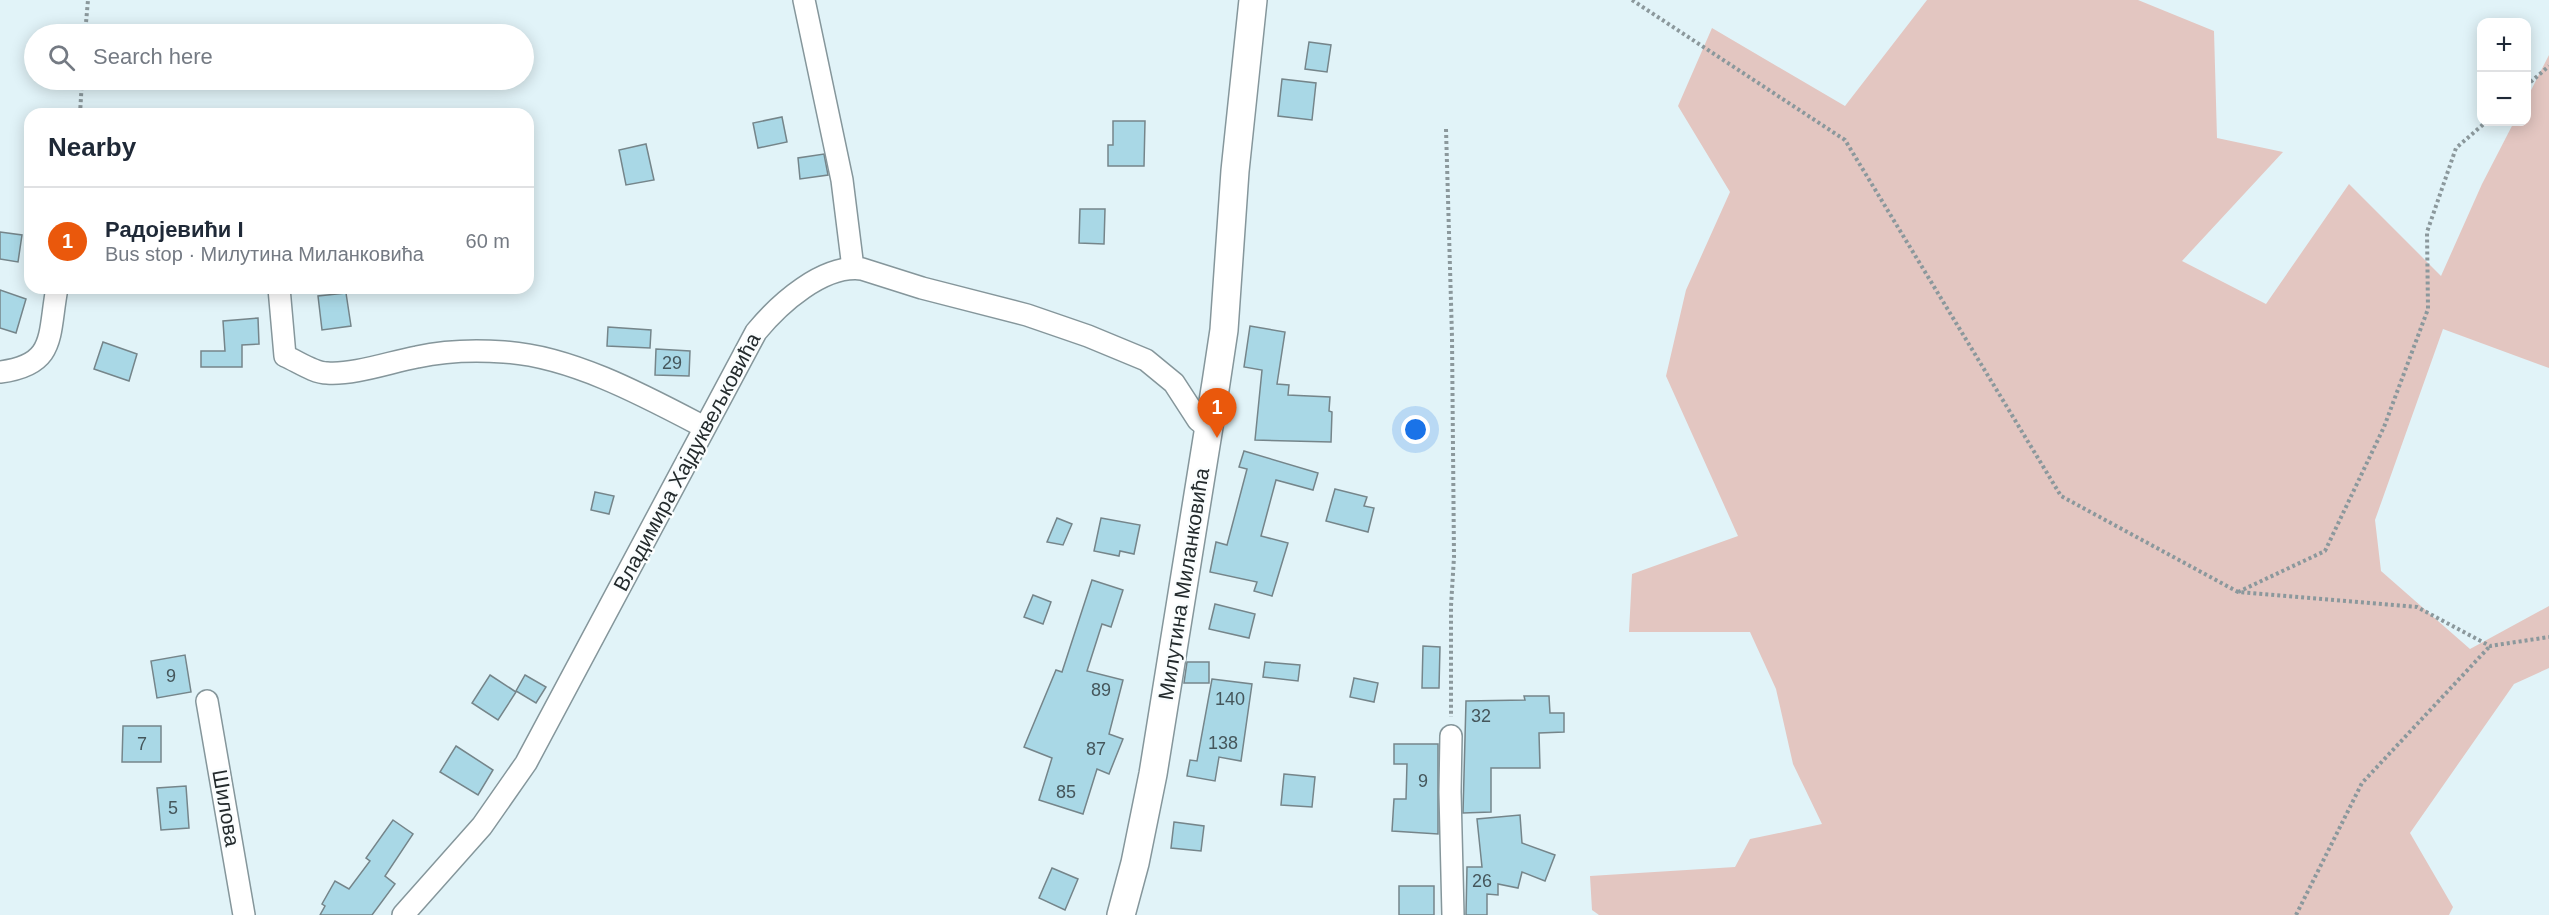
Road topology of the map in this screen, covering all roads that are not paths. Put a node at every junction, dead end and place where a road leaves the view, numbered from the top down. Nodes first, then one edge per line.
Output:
1 (804, 0) edge
2 (1252, 0) edge
3 (853, 268) junction
4 (56, 294) edge
5 (280, 294) edge
6 (0, 372) edge
7 (704, 427) junction
8 (1209, 429) junction
9 (207, 701) dead end
10 (1451, 736) road end
11 (244, 915) edge
12 (403, 915) edge
13 (1121, 915) edge
14 (1453, 915) edge

1 - 3 street
2 - 8 main road, Милутина Миланковића
3 - 7 street, Владимира Хајдуквељковића
3 - 8 street
4 - 6 street
5 - 7 street
7 - 12 street, Владимира Хајдуквељковића
8 - 13 main road, Милутина Миланковића
9 - 11 street, Шилова
10 - 14 street

